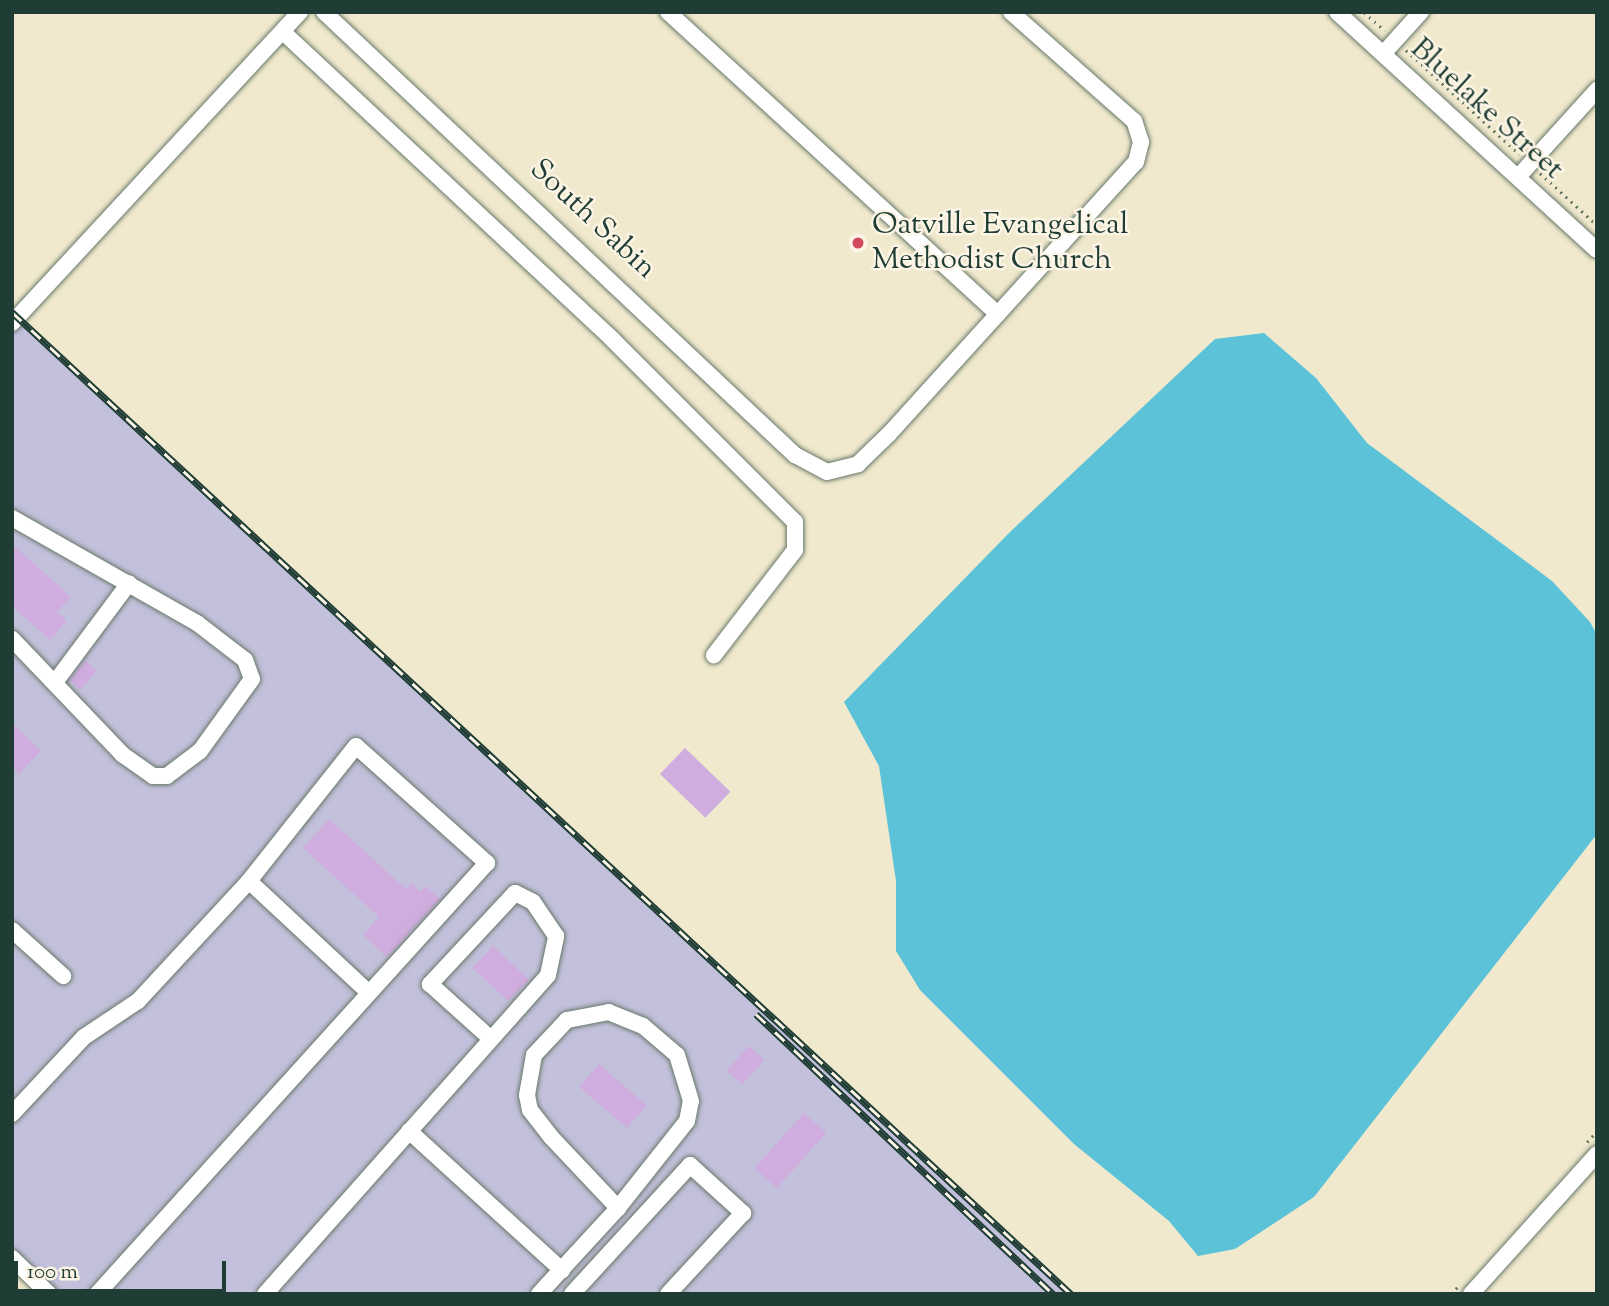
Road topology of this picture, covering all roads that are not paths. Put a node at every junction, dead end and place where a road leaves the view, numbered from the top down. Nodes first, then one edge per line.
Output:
1 (300, 12) edge
2 (324, 12) edge
3 (668, 12) edge
4 (1011, 12) edge
5 (1337, 12) edge
6 (1421, 12) edge
7 (283, 32) junction
8 (1383, 54) junction
9 (1597, 90) edge
10 (1518, 177) junction
11 (1597, 250) edge
12 (998, 314) junction
13 (12, 323) edge
14 (12, 518) edge
15 (129, 583) junction
16 (12, 639) edge
17 (713, 655) dead end
18 (56, 681) junction
19 (248, 881) junction
20 (12, 930) edge
21 (63, 976) dead end
22 (367, 991) junction
23 (491, 1039) junction
24 (12, 1114) edge
25 (409, 1131) junction
26 (1597, 1154) edge
27 (618, 1208) junction
28 (12, 1258) edge
29 (562, 1270) junction
30 (49, 1294) edge
31 (97, 1294) edge
32 (265, 1294) edge
33 (539, 1294) edge
34 (572, 1294) edge
35 (668, 1294) edge
36 (1471, 1294) edge

1 - 7 street
2 - 12 street, South Sabin
3 - 12 street
4 - 12 street
5 - 8 street, Bluelake Street
6 - 8 street
7 - 13 street
7 - 17 street
8 - 10 street, Bluelake Street
9 - 10 street
10 - 11 street, Bluelake Street
14 - 15 street
15 - 18 street
15 - 18 street
16 - 18 street
19 - 22 street
19 - 22 street
19 - 24 street
20 - 21 street
22 - 31 street
23 - 23 street
23 - 25 street
25 - 29 street
25 - 32 street
26 - 36 street
27 - 27 street
27 - 29 street
28 - 30 street
29 - 33 street
34 - 35 street

